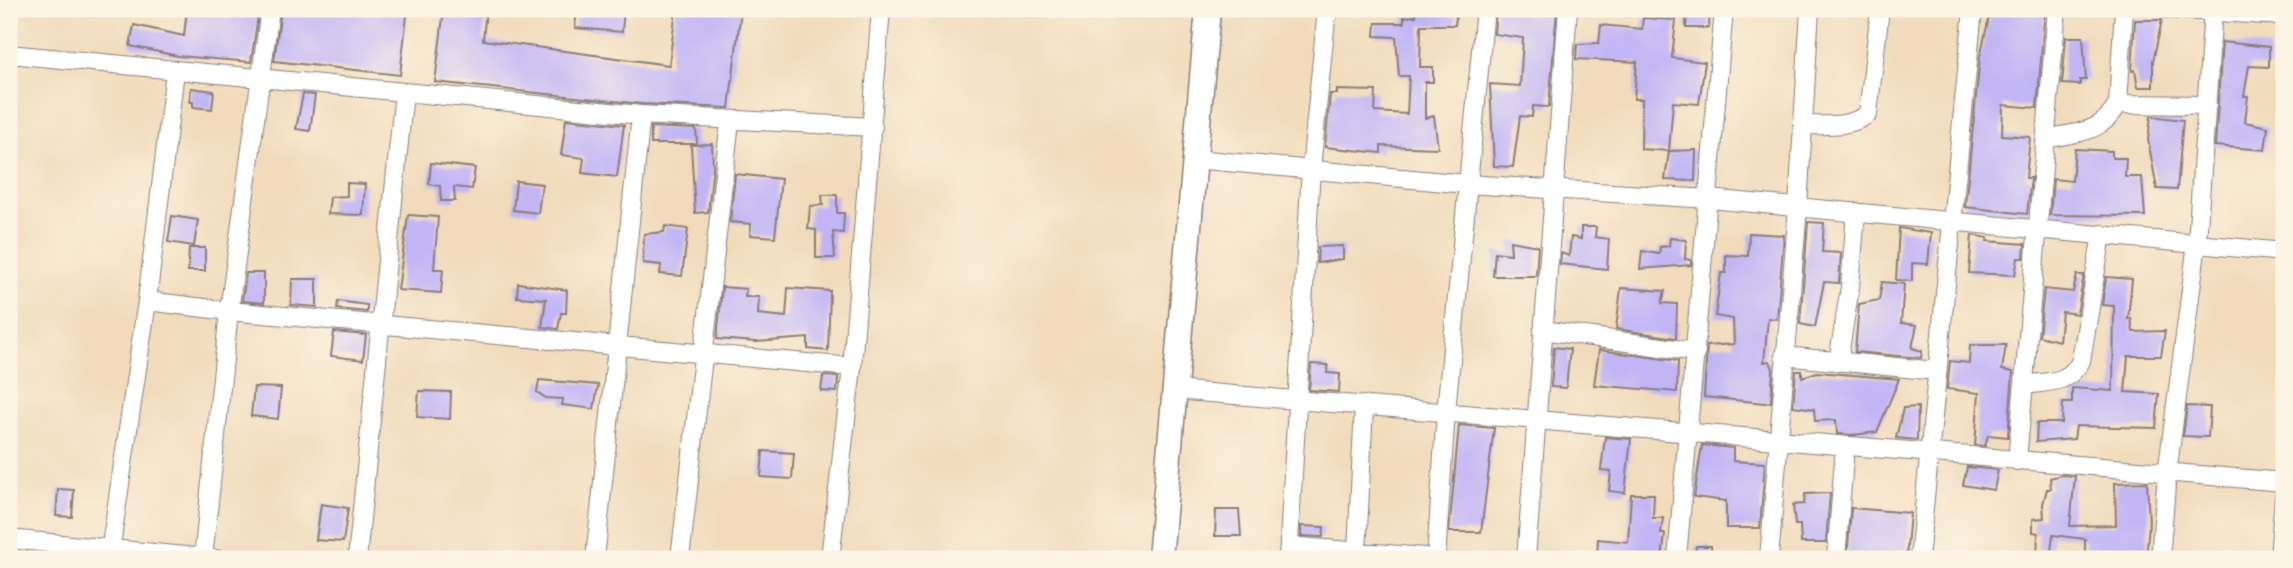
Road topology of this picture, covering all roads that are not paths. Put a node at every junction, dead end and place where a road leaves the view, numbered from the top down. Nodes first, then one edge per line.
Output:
1 (270, 9) edge
2 (881, 9) edge
3 (1208, 9) edge
4 (1327, 9) edge
5 (1485, 9) edge
6 (1568, 9) edge
7 (1724, 9) edge
8 (1810, 9) edge
9 (1880, 9) edge
10 (1973, 9) edge
11 (2057, 9) edge
12 (2124, 9) edge
13 (2168, 9) edge
14 (2213, 11) edge
15 (2284, 16) edge
16 (9, 54) edge
17 (175, 71) junction
18 (259, 78) junction
19 (404, 92) junction
20 (2118, 104) junction
21 (2207, 104) junction
22 (641, 115) junction
23 (730, 121) junction
24 (1803, 125) junction
25 (873, 127) junction
26 (2046, 139) junction
27 (1194, 159) junction
28 (1311, 169) junction
29 (1467, 184) junction
30 (1556, 189) junction
31 (1709, 199) junction
32 (1798, 207) junction
33 (1856, 212) junction
34 (1952, 221) junction
35 (2038, 229) junction
36 (2102, 234) junction
37 (2197, 243) junction
38 (2284, 251) edge
39 (147, 301) junction
40 (229, 312) junction
41 (381, 325) junction
42 (1543, 330) junction
43 (618, 345) junction
44 (1696, 352) junction
45 (702, 354) junction
46 (1784, 356) junction
47 (1838, 362) junction
48 (852, 367) junction
49 (1937, 371) junction
50 (2024, 385) junction
51 (1174, 390) junction
52 (1298, 400) junction
53 (1364, 405) junction
54 (1446, 411) junction
55 (1535, 420) junction
56 (1689, 435) junction
57 (1779, 442) junction
58 (1845, 447) junction
59 (1929, 453) junction
60 (2017, 461) junction
61 (2167, 474) junction
62 (2284, 482) edge
63 (2284, 497) edge
64 (9, 539) edge
65 (1357, 552) junction
66 (1289, 553) edge
67 (109, 554) edge
68 (207, 559) edge
69 (357, 559) edge
70 (595, 559) edge
71 (680, 559) edge
72 (830, 559) edge
73 (1160, 559) edge
74 (1436, 559) edge
75 (1526, 559) edge
76 (1677, 559) edge
77 (1769, 559) edge
78 (1836, 559) edge
79 (1919, 559) edge
80 (2160, 559) edge
81 (2279, 559) edge

1 - 18 street
2 - 25 street
3 - 27 street
4 - 28 street
5 - 29 street
6 - 30 street
7 - 31 street
8 - 24 street
9 - 24 street
10 - 34 street
11 - 26 street
12 - 20 street
13 - 14 street
14 - 15 street
14 - 21 street
16 - 17 street
17 - 18 street
17 - 39 street
18 - 19 street
18 - 40 street
19 - 22 street
19 - 41 street
20 - 21 street
20 - 26 street
21 - 37 street
22 - 23 street
22 - 43 street
23 - 25 street
23 - 45 street
24 - 32 street
25 - 48 street
26 - 35 street
27 - 28 street
27 - 51 street
28 - 29 street
28 - 52 street
29 - 30 street
29 - 54 street
30 - 31 street
30 - 42 street
31 - 32 street
31 - 44 street
32 - 33 street
32 - 46 street
33 - 34 street
33 - 47 street
34 - 35 street
34 - 49 street
35 - 36 street
35 - 50 street
36 - 37 street
36 - 50 street
37 - 38 street
37 - 61 street
39 - 40 street
39 - 67 street
40 - 41 street
40 - 68 street
41 - 43 street
41 - 69 street
42 - 44 street
42 - 55 street
43 - 45 street
43 - 70 street
44 - 56 street
45 - 48 street
45 - 71 street
46 - 47 street
46 - 57 street
47 - 49 street
48 - 72 street
49 - 59 street
50 - 60 street
51 - 52 street
51 - 73 street
52 - 53 street
52 - 66 street
53 - 54 street
53 - 65 street
54 - 55 street
54 - 74 street
55 - 56 street
55 - 75 street
56 - 57 street
56 - 76 street
57 - 58 street
57 - 77 street
58 - 59 street
58 - 78 street
59 - 60 street
59 - 79 street
60 - 61 street
61 - 62 street
61 - 80 street
63 - 81 street
64 - 67 street
65 - 66 street
65 - 74 street
67 - 68 street

